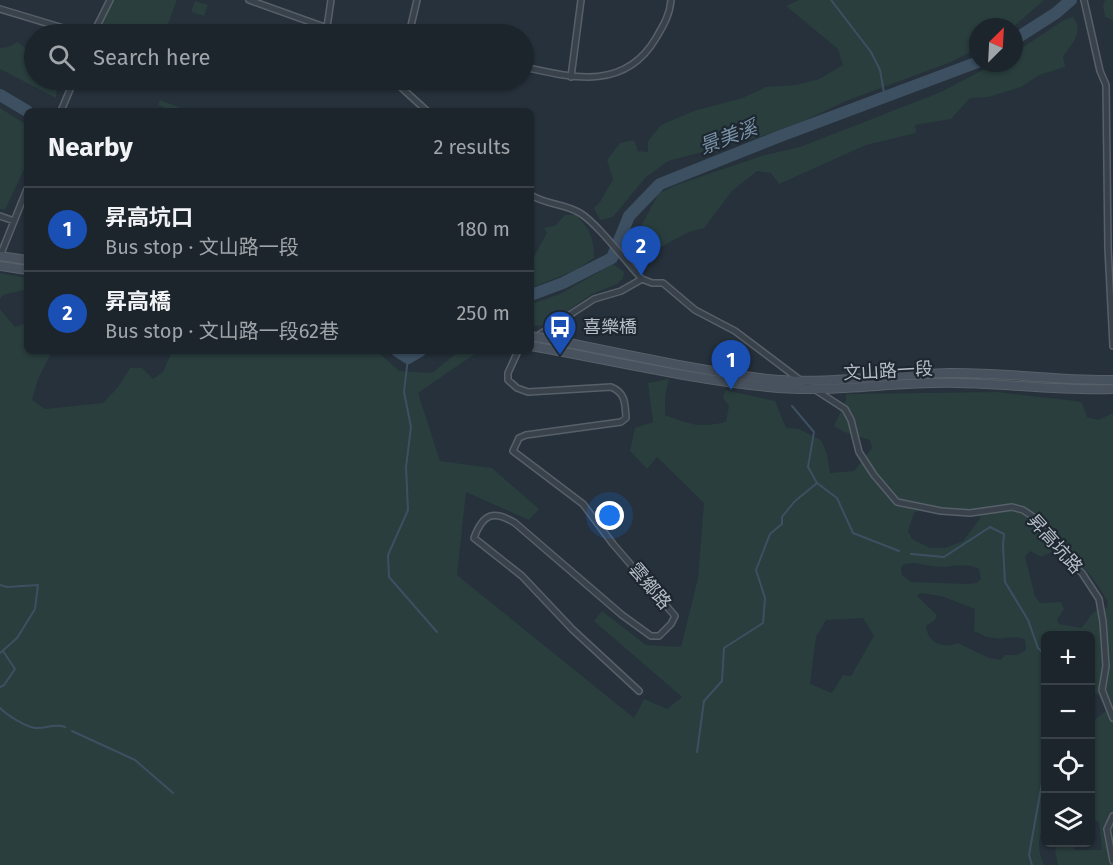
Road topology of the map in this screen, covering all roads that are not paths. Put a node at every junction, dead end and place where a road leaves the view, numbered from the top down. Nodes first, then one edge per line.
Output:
1 (110, 0) edge
2 (249, 0) edge
3 (331, 0) edge
4 (417, 0) edge
5 (581, 0) edge
6 (670, 0) edge
7 (1084, 0) edge
8 (0, 9) edge
9 (50, 24) edge
10 (98, 24) edge
11 (318, 24) edge
12 (327, 24) edge
13 (411, 24) edge
14 (534, 69) edge
15 (571, 77) junction
16 (70, 90) edge
17 (404, 90) edge
18 (62, 108) edge
19 (424, 108) edge
20 (24, 196) edge
21 (534, 197) edge
22 (0, 216) edge
23 (14, 221) junction
24 (1111, 224) edge
25 (0, 256) edge
26 (24, 260) edge
27 (0, 266) edge
28 (24, 270) edge
29 (640, 277) junction
30 (534, 336) edge
31 (534, 339) edge
32 (534, 346) edge
33 (1113, 346) edge
34 (517, 354) edge
35 (668, 367) junction
36 (800, 380) junction
37 (1113, 380) edge
38 (1113, 389) edge
39 (818, 390) junction
40 (639, 691) dead end
41 (1113, 718) edge
42 (1113, 816) edge
43 (1113, 861) edge

1 - 10 street
2 - 11 street
3 - 12 street
4 - 13 street
5 - 15 street
6 - 15 street
7 - 24 street
8 - 9 street
14 - 15 street
16 - 18 street
17 - 19 street
20 - 23 street
21 - 29 street
22 - 23 street
23 - 25 street
24 - 33 street
25 - 26 main road
27 - 28 main road
29 - 30 street
29 - 36 street, 昇高坑路
31 - 35 main road, bridge
32 - 35 main road
34 - 40 street, 雲鄉路
35 - 36 main road, 文山路一段
35 - 39 main road, 文山路一段
36 - 37 main road, 文山路一段
36 - 39 street, 昇高坑路
38 - 39 main road, 文山路一段
39 - 41 street, 昇高坑路
42 - 43 street

